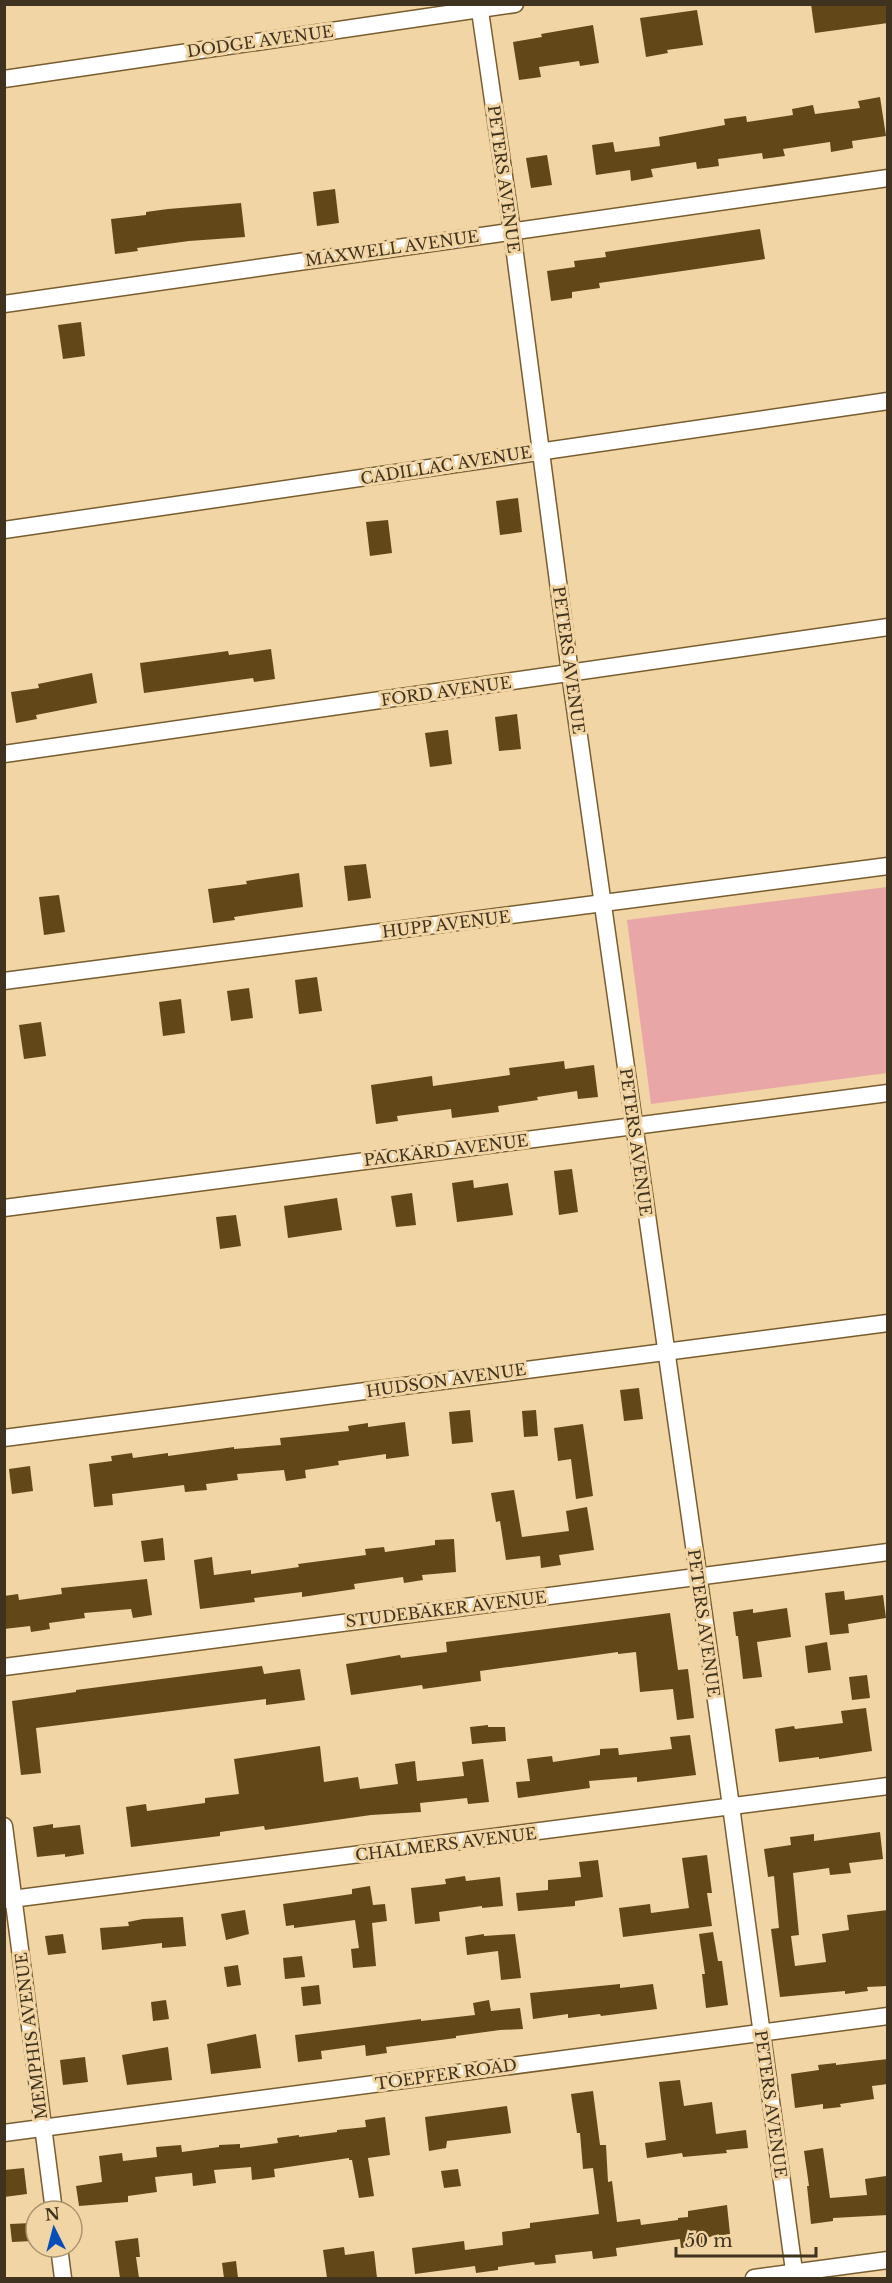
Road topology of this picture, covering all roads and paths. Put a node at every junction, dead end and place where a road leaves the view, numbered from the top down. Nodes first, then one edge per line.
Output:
1 (515, 4) edge
2 (479, 7) edge
3 (4, 79) edge
4 (888, 178) edge
5 (512, 231) junction
6 (4, 304) edge
7 (888, 400) edge
8 (542, 451) junction
9 (4, 530) edge
10 (888, 627) edge
11 (570, 673) junction
12 (4, 754) edge
13 (888, 866) edge
14 (604, 903) junction
15 (4, 981) edge
16 (888, 1093) edge
17 (634, 1126) junction
18 (4, 1208) edge
19 (888, 1323) edge
20 (666, 1351) junction
21 (4, 1438) edge
22 (888, 1552) edge
23 (697, 1576) junction
24 (4, 1667) edge
25 (888, 1786) edge
26 (731, 1806) junction
27 (4, 1826) edge
28 (9, 1900) edge
29 (888, 2016) edge
30 (761, 2032) junction
31 (42, 2128) junction
32 (4, 2133) edge
33 (52, 2199) edge
34 (61, 2259) edge
35 (888, 2260) edge
36 (795, 2276) edge
37 (63, 2278) edge
38 (754, 2278) edge

1 - 2 street, DODGE AVENUE
2 - 3 street, DODGE AVENUE
2 - 5 street, PETERS AVENUE
4 - 5 street, MAXWELL AVENUE
5 - 6 street, MAXWELL AVENUE
5 - 8 street, PETERS AVENUE
7 - 8 street, CADILLAC AVENUE
8 - 9 street, CADILLAC AVENUE
8 - 11 street, PETERS AVENUE
10 - 11 street, FORD AVENUE
11 - 12 street, FORD AVENUE
11 - 14 street, PETERS AVENUE
13 - 14 street, HUPP AVENUE
14 - 15 street, HUPP AVENUE
14 - 17 street, PETERS AVENUE
16 - 17 street, PACKARD AVENUE
17 - 18 street, PACKARD AVENUE
17 - 20 street, PETERS AVENUE
19 - 20 street, HUDSON AVENUE
20 - 21 street, HUDSON AVENUE
20 - 23 street, PETERS AVENUE
22 - 23 street, STUDEBAKER AVENUE
23 - 24 street, STUDEBAKER AVENUE
23 - 26 street, PETERS AVENUE
25 - 26 street, CHALMERS AVENUE
26 - 28 street, CHALMERS AVENUE
26 - 30 street, PETERS AVENUE
27 - 28 street, MEMPHIS AVENUE
28 - 31 street, MEMPHIS AVENUE
29 - 30 street, TOEPFER ROAD
30 - 31 street, TOEPFER ROAD
30 - 36 street, PETERS AVENUE
31 - 32 street, TOEPFER ROAD
31 - 33 street, MEMPHIS AVENUE
34 - 37 street
35 - 36 street
36 - 38 street

